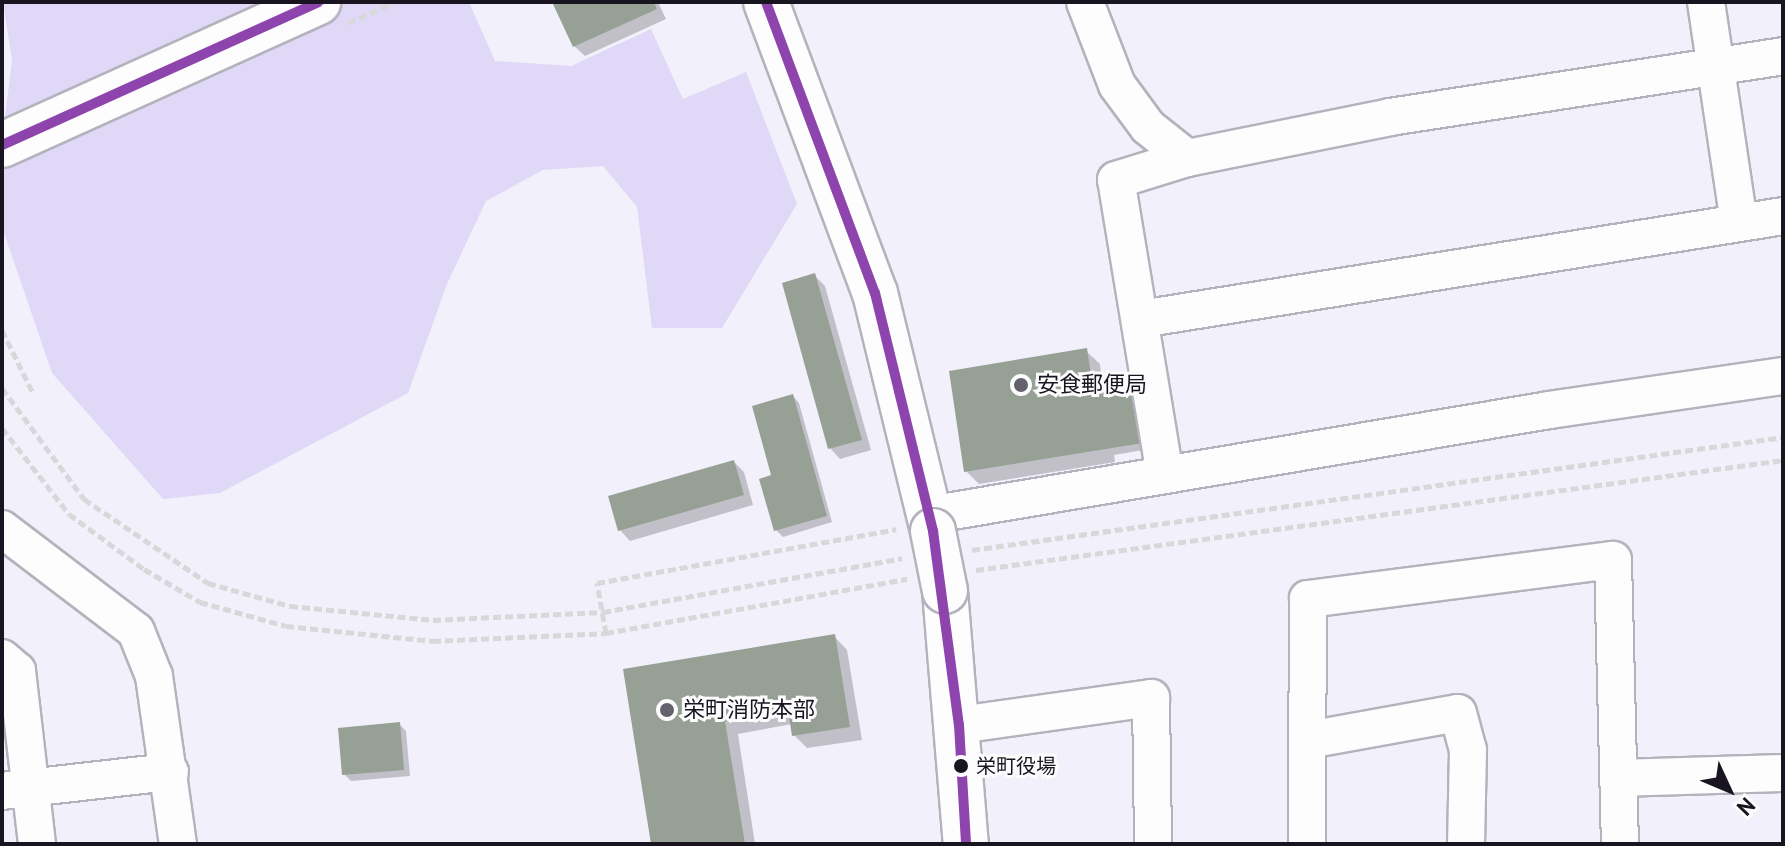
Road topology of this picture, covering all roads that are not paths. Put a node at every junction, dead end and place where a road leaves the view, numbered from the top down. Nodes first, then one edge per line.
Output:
1 (318, 2) edge
2 (766, 2) edge
3 (1085, 2) edge
4 (1706, 2) edge
5 (1783, 56) edge
6 (1712, 66) junction
7 (13, 140) edge
8 (1187, 158) junction
9 (1783, 216) edge
10 (1739, 222) junction
11 (1141, 319) junction
12 (1783, 376) edge
13 (1165, 475) junction
14 (2, 529) edge
15 (935, 538) junction
16 (2, 658) edge
17 (959, 725) junction
18 (1308, 740) junction
19 (170, 772) junction
20 (1783, 773) edge
21 (1620, 778) junction
22 (16, 790) edge
23 (37, 844) edge
24 (178, 844) edge
25 (966, 844) edge
26 (1153, 844) edge
27 (1307, 844) edge
28 (1466, 844) edge
29 (1620, 844) edge

1 - 7 street
2 - 15 street
3 - 8 street
4 - 6 street
5 - 6 street
6 - 8 street
6 - 10 street
8 - 11 street
9 - 10 street
10 - 11 street
11 - 13 street
12 - 13 street
13 - 15 street
14 - 19 street
15 - 17 street, bridge
16 - 22 street
17 - 25 street
17 - 26 street
18 - 21 street
18 - 27 street
18 - 28 street
19 - 22 street
19 - 24 street
20 - 21 street
21 - 29 street
22 - 23 street

